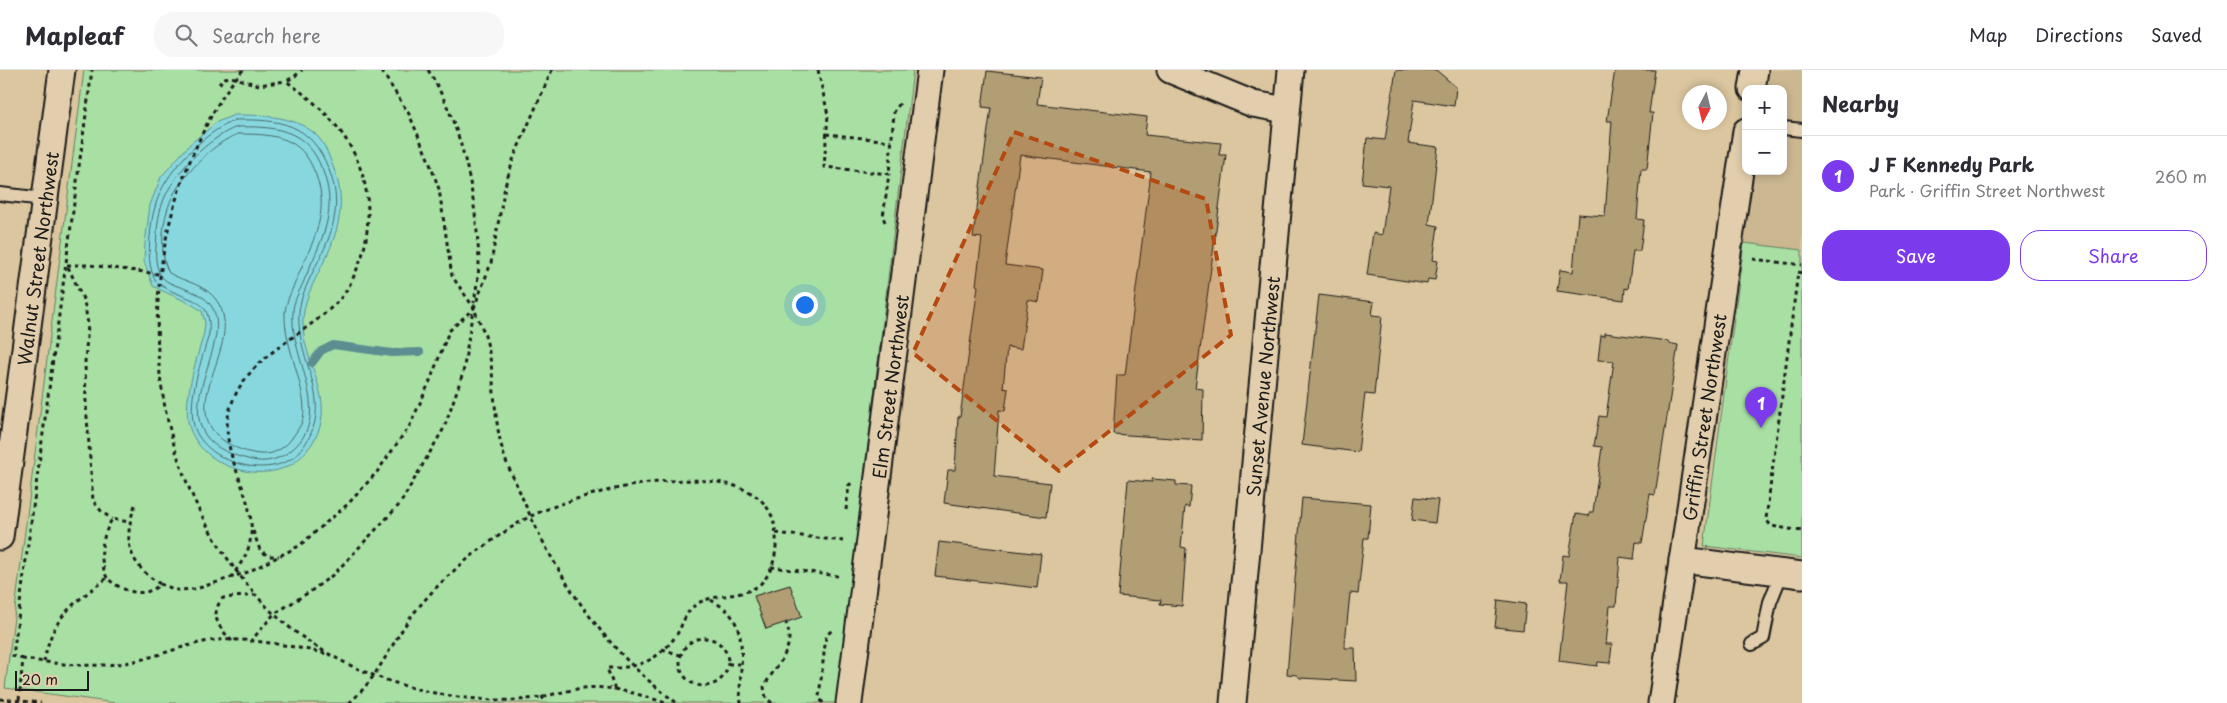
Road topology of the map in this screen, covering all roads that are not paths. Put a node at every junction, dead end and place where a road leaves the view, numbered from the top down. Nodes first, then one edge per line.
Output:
1 (62, 70) edge
2 (930, 70) edge
3 (1170, 70) edge
4 (1291, 70) edge
5 (1755, 70) edge
6 (1753, 85) edge
7 (1286, 110) junction
8 (1787, 128) edge
9 (1802, 130) edge
10 (1742, 158) edge
11 (0, 194) edge
12 (45, 199) junction
13 (6, 453) edge
14 (0, 536) edge
15 (1682, 560) junction
16 (1792, 574) edge
17 (1752, 644) dead end
18 (849, 703) edge
19 (1233, 703) edge
20 (1661, 703) edge

1 - 12 street, Walnut Street Northwest
2 - 18 street, Elm Street Northwest
3 - 7 street
4 - 7 street, Sunset Avenue Northwest
5 - 6 street
7 - 19 street, Sunset Avenue Northwest
8 - 9 lane
10 - 15 street, Griffin Street Northwest
11 - 12 lane
12 - 13 street, Walnut Street Northwest
13 - 14 street, Walnut Street Northwest
15 - 16 street
15 - 20 street, Griffin Street Northwest
16 - 17 lane

